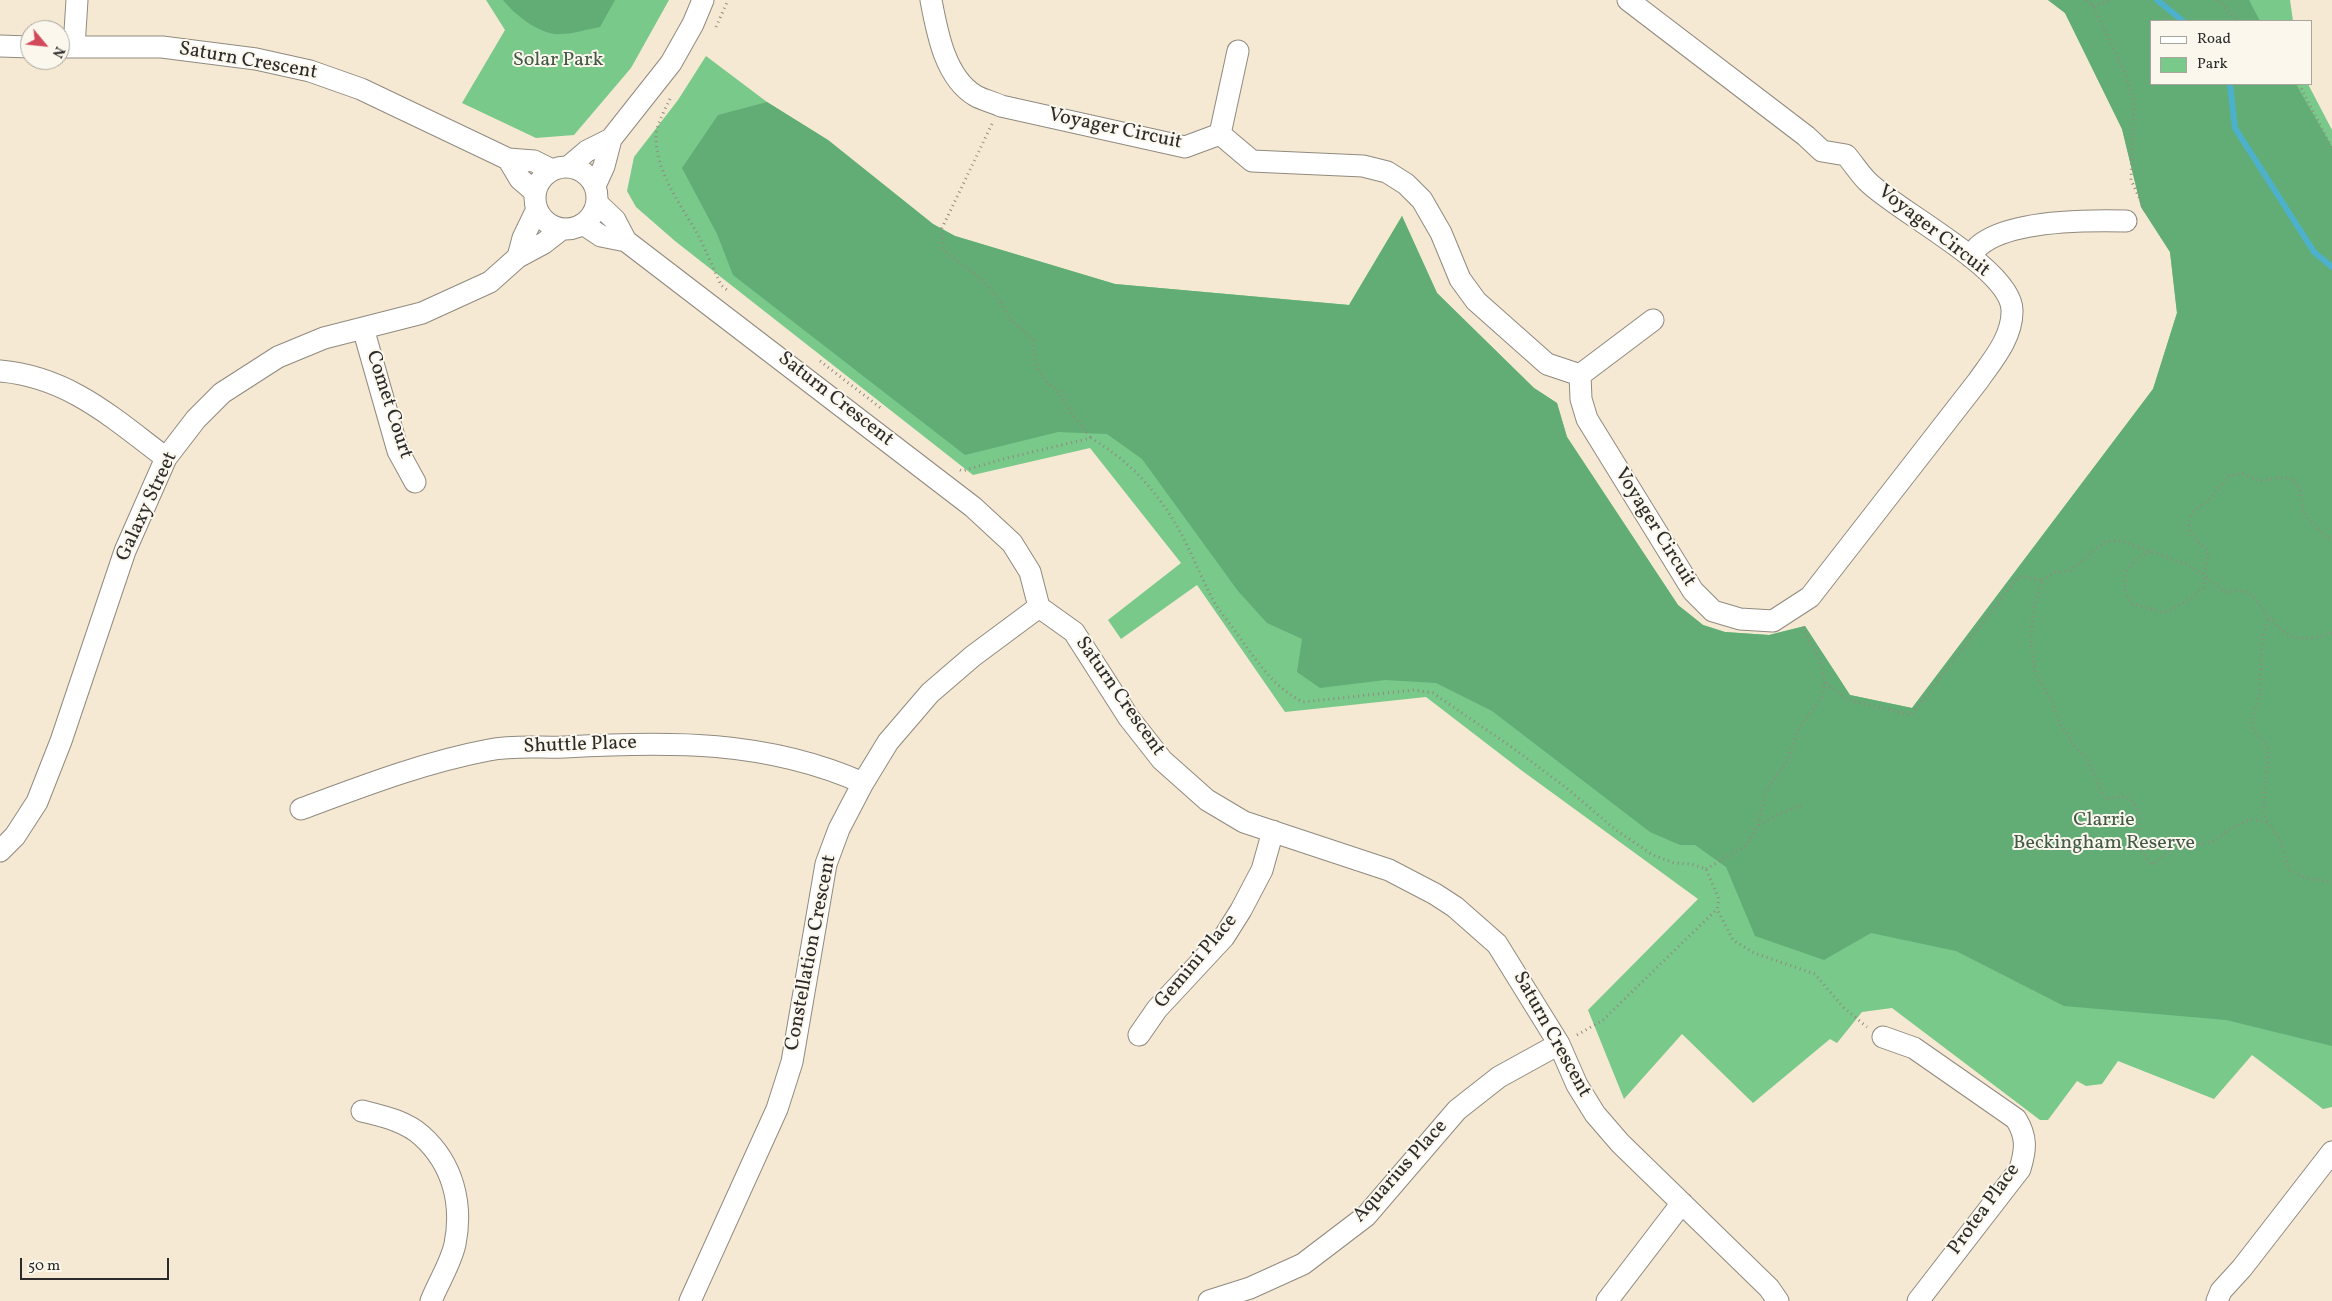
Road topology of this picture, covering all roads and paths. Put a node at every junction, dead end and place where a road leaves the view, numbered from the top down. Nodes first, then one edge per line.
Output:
1 (77, 0) edge
2 (703, 0) edge
3 (728, 0) edge
4 (931, 0) edge
5 (1628, 0) edge
6 (2087, 0) edge
7 (2110, 0) edge
8 (2218, 0) edge
9 (2093, 6) junction
10 (2237, 20) edge
11 (70, 33) edge
12 (712, 34) dead end
13 (0, 46) edge
14 (20, 46) edge
15 (70, 47) edge
16 (1238, 52) dead end
17 (2300, 85) edge
18 (672, 96) dead end
19 (1001, 106) junction
20 (1220, 134) junction
21 (611, 139) junction
22 (2332, 148) edge
23 (508, 159) junction
24 (560, 169) junction
25 (596, 195) junction
26 (536, 200) junction
27 (2126, 221) joint
28 (583, 224) junction
29 (562, 229) junction
30 (626, 241) junction
31 (518, 257) junction
32 (1971, 257) junction
33 (732, 295) dead end
34 (1653, 320) dead end
35 (363, 328) junction
36 (816, 358) dead end
37 (0, 371) edge
38 (1580, 375) junction
39 (884, 411) dead end
40 (1091, 438) junction
41 (166, 458) junction
42 (955, 466) dead end
43 (415, 482) dead end
44 (2332, 537) edge
45 (2150, 552) junction
46 (2203, 574) junction
47 (2042, 580) junction
48 (1039, 607) junction
49 (1792, 608) junction
50 (2268, 616) junction
51 (2332, 633) edge
52 (1825, 683) junction
53 (862, 783) junction
54 (1803, 805) dead end
55 (301, 808) dead end
56 (2267, 822) junction
57 (1758, 826) junction
58 (1273, 831) junction
59 (0, 851) edge
60 (1706, 869) junction
61 (2332, 882) edge
62 (1717, 909) junction
63 (1139, 1035) dead end
64 (1883, 1037) joint
65 (1559, 1044) junction
66 (362, 1111) dead end
67 (2332, 1152) edge
68 (1682, 1203) junction
69 (431, 1301) edge
70 (690, 1301) edge
71 (1209, 1301) edge
72 (1607, 1301) edge
73 (1778, 1301) edge
74 (1918, 1301) edge
75 (2217, 1301) edge

1 - 11 street
2 - 21 street
3 - 12 path
4 - 19 street, Voyager Circuit
5 - 32 street, Voyager Circuit
6 - 9 path
7 - 9 path
8 - 10 path
9 - 27 path
13 - 14 street
15 - 23 street, Saturn Crescent
16 - 20 street
17 - 22 path
18 - 33 path
19 - 20 street, Voyager Circuit
19 - 40 path
20 - 38 street
21 - 24 street
21 - 25 street
23 - 24 street, Saturn Crescent
23 - 26 street
24 - 25 street
24 - 26 street
25 - 28 street
25 - 30 street, Saturn Crescent
26 - 29 street
26 - 31 street
27 - 32 street
28 - 29 street
28 - 30 street, Saturn Crescent
29 - 31 street, Galaxy Street
30 - 48 street, Saturn Crescent
31 - 35 street, Galaxy Street
32 - 49 street, Voyager Circuit
34 - 38 street
35 - 41 street, Galaxy Street
35 - 43 street, Comet Court
36 - 39 path
37 - 41 street
38 - 49 street, Voyager Circuit
40 - 42 path
40 - 60 path
41 - 59 street, Galaxy Street
44 - 46 path
45 - 46 path
45 - 46 path
45 - 47 path
46 - 50 path
47 - 52 path
47 - 56 path
48 - 53 street, Constellation Crescent
48 - 58 street, Saturn Crescent
49 - 52 path
50 - 51 path
50 - 56 path
52 - 57 path
53 - 55 street, Shuttle Place
53 - 70 street, Constellation Crescent
54 - 57 path
56 - 61 path
57 - 60 path
58 - 63 street, Gemini Place
58 - 65 street, Saturn Crescent
60 - 62 path
62 - 64 path
62 - 65 path
64 - 74 street, Protea Place
65 - 68 street, Saturn Crescent
65 - 71 street, Aquarius Place
66 - 69 street
67 - 75 street
68 - 72 street
68 - 73 street, Saturn Crescent

